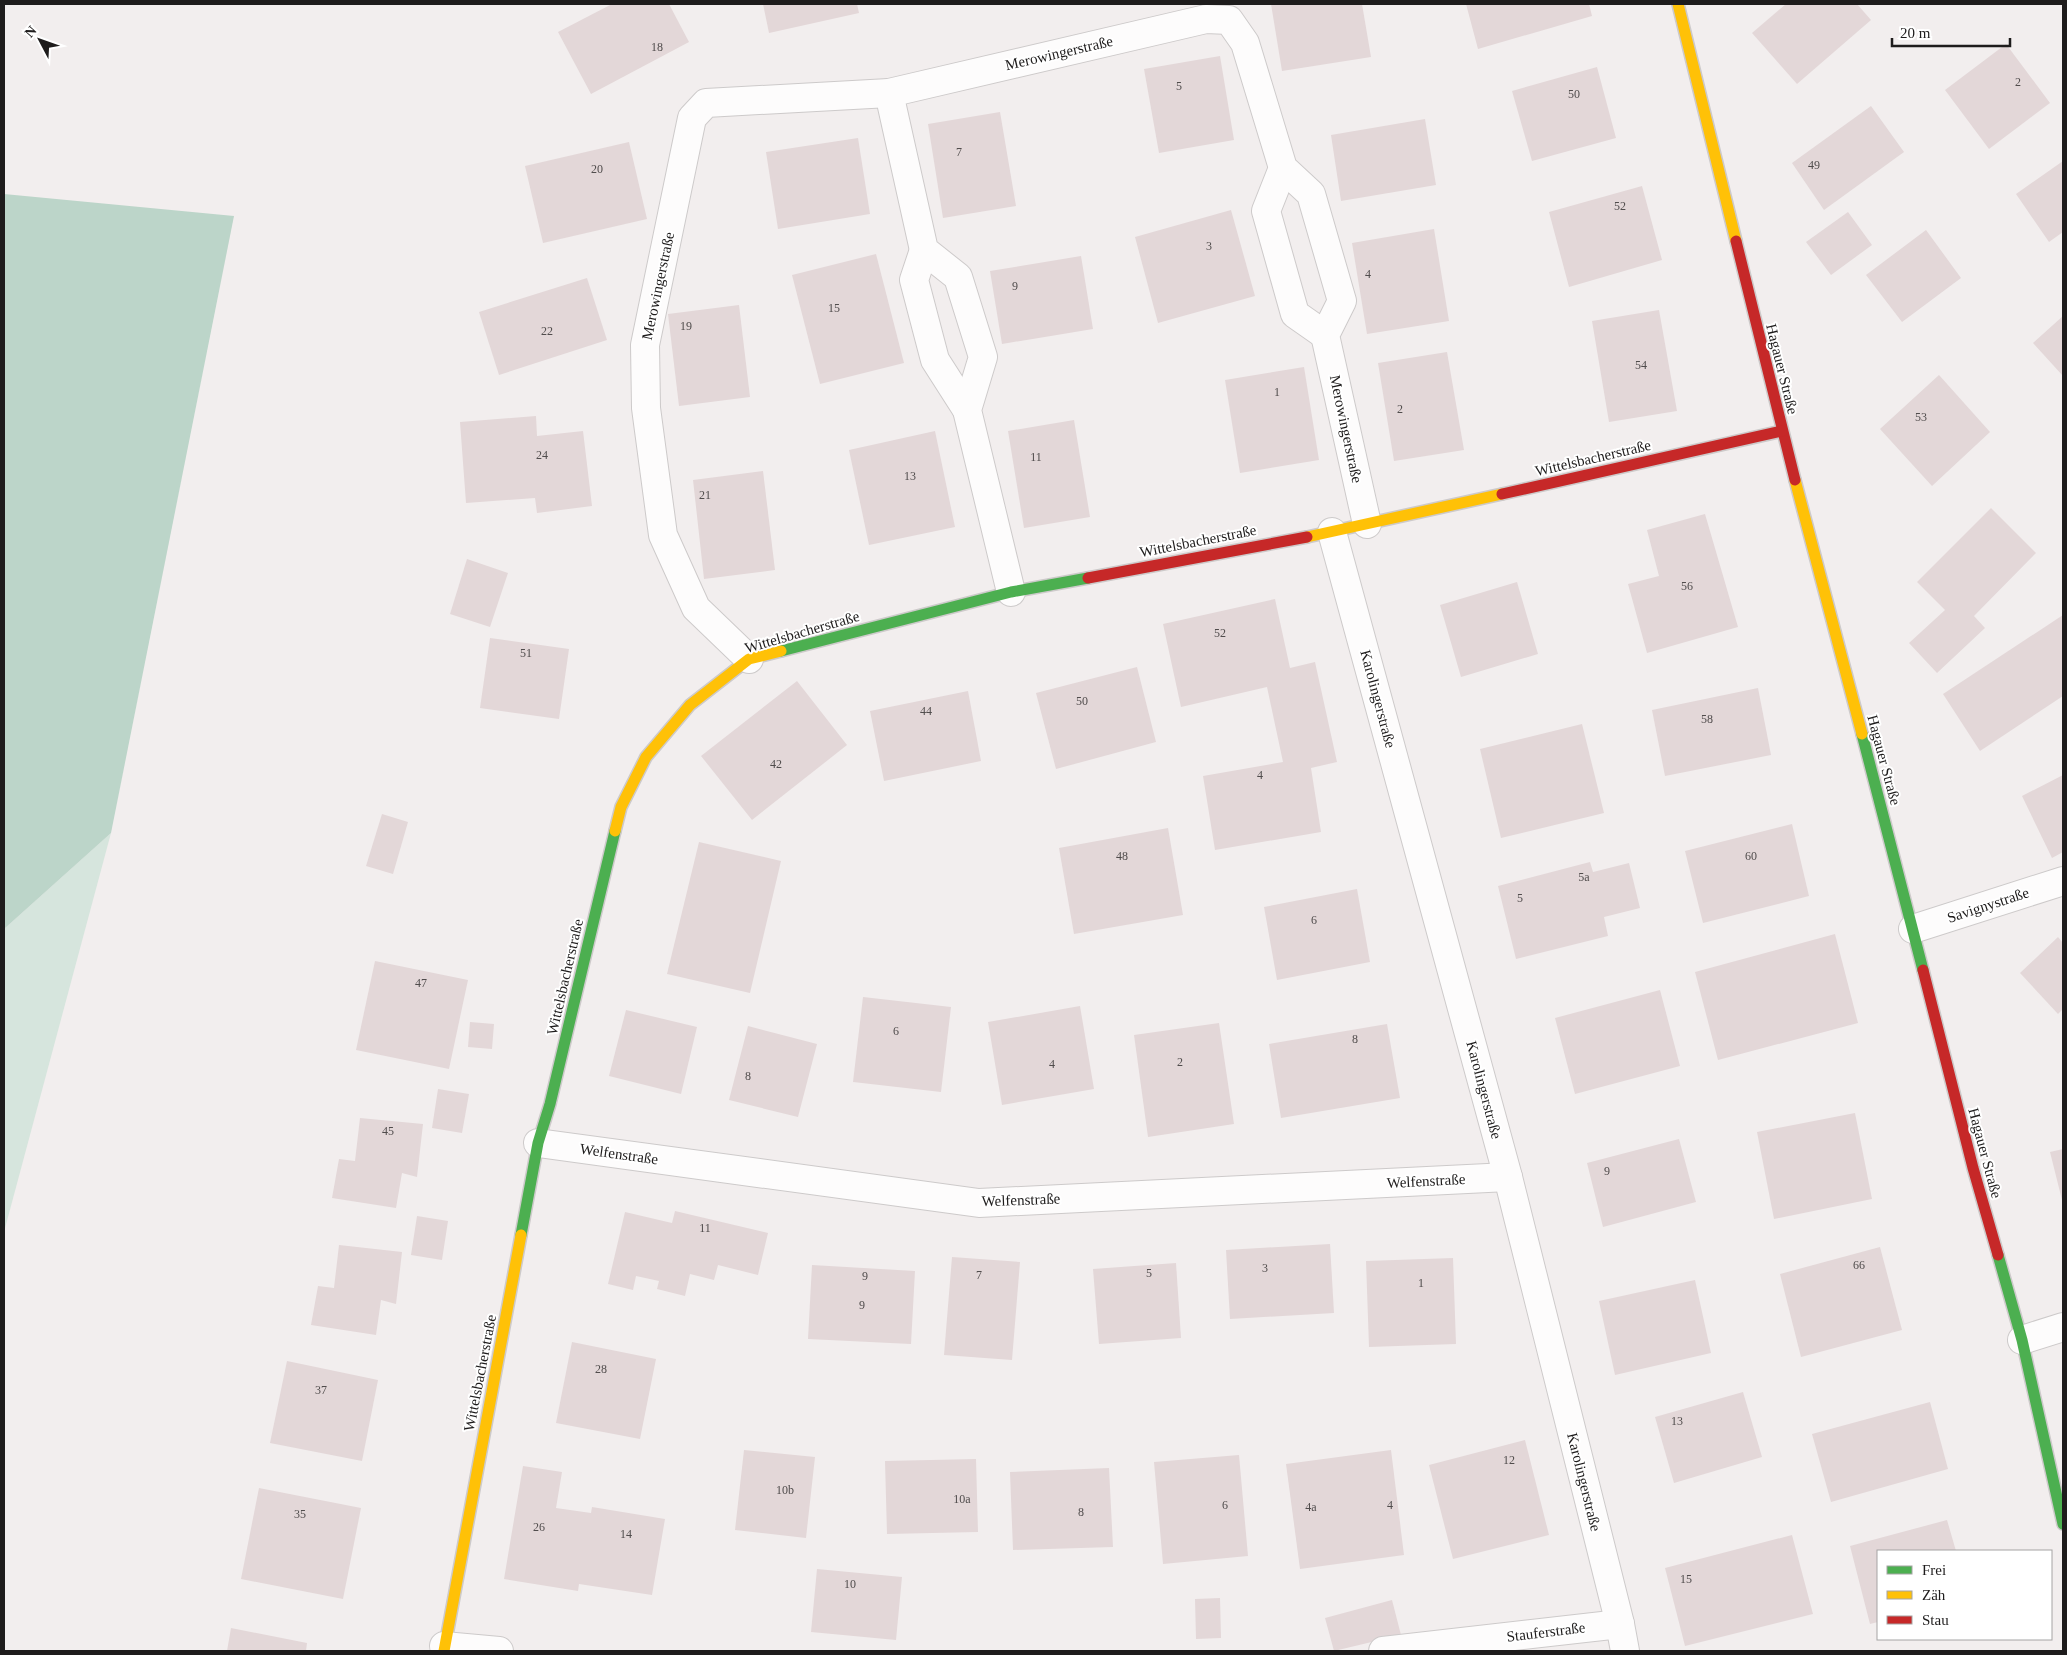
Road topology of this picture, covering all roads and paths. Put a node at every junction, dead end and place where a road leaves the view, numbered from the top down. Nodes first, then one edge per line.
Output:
1 (1678, 4) edge
2 (1229, 12) edge
3 (889, 93) junction
4 (1283, 168) junction
5 (924, 250) junction
6 (1325, 334) junction
7 (967, 410) junction
8 (1782, 430) junction
9 (1367, 524) junction
10 (1332, 532) junction
11 (1011, 592) junction
12 (749, 659) junction
13 (2063, 881) edge
14 (1913, 930) junction
15 (538, 1143) junction
16 (1508, 1178) junction
17 (2063, 1327) edge
18 (2022, 1340) junction
19 (2063, 1524) edge
20 (1620, 1624) junction
21 (444, 1649) edge
22 (499, 1651) edge
23 (1383, 1651) edge
24 (1625, 1651) edge

1 - 8 street, Hagauer Straße
2 - 3 street, Merowingerstraße
2 - 4 street, Merowingerstraße
3 - 5 street
3 - 12 street, Merowingerstraße
4 - 6 street
4 - 6 street
5 - 7 street
5 - 7 street
6 - 9 street, Merowingerstraße
7 - 11 street
8 - 9 street, Wittelsbacherstraße
8 - 14 street, Hagauer Straße
9 - 10 street, Wittelsbacherstraße
10 - 11 street, Wittelsbacherstraße
10 - 16 street, Karolingerstraße
11 - 12 street, Wittelsbacherstraße
12 - 15 street, Wittelsbacherstraße
13 - 14 street, Savignystraße
14 - 18 street, Hagauer Straße
15 - 16 street, Welfenstraße
15 - 21 street, Wittelsbacherstraße
16 - 20 street, Karolingerstraße
17 - 18 street
18 - 19 street, Hagauer Straße
20 - 23 street, Stauferstraße
20 - 24 street, Karolingerstraße
21 - 22 street

